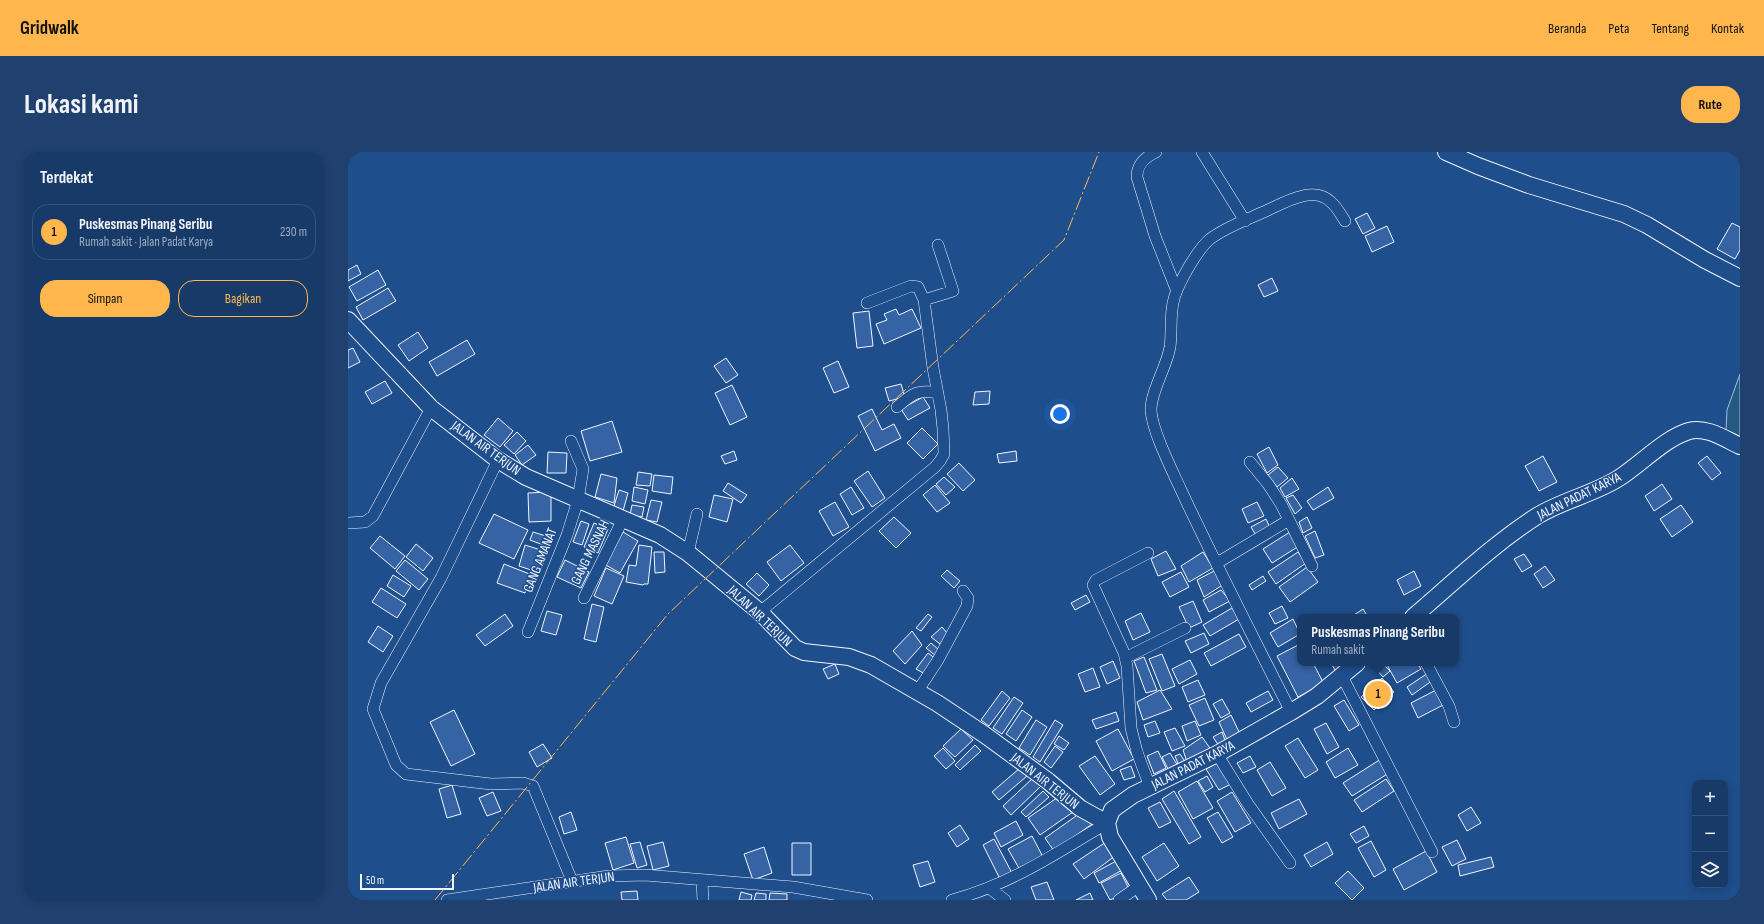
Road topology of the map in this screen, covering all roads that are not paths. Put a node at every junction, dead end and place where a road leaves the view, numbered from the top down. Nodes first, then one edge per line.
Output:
1 (1156, 152) edge
2 (1202, 152) edge
3 (1446, 152) edge
4 (1245, 221) junction
5 (1345, 221) dead end
6 (938, 245) dead end
7 (1740, 278) edge
8 (1176, 289) junction
9 (924, 300) junction
10 (867, 304) dead end
11 (348, 320) edge
12 (938, 393) junction
13 (897, 407) dead end
14 (431, 408) junction
15 (571, 441) dead end
16 (1740, 446) edge
17 (498, 460) junction
18 (1250, 462) dead end
19 (578, 500) junction
20 (697, 514) dead end
21 (623, 519) junction
22 (1289, 520) junction
23 (348, 523) edge
24 (688, 553) junction
25 (1148, 553) dead end
26 (1217, 563) junction
27 (1312, 566) dead end
28 (963, 590) dead end
29 (584, 598) dead end
30 (760, 612) junction
31 (1416, 614) edge
32 (1185, 628) dead end
33 (528, 632) dead end
34 (1125, 658) junction
35 (1354, 666) edge
36 (1428, 666) edge
37 (1342, 676) junction
38 (917, 692) junction
39 (1292, 712) junction
40 (1454, 722) dead end
41 (1217, 754) junction
42 (1150, 787) junction
43 (1107, 823) junction
44 (1432, 852) dead end
45 (1290, 863) dead end
46 (572, 881) junction
47 (702, 881) junction
48 (1139, 886) junction
49 (989, 888) junction
50 (830, 896) edge
51 (448, 900) edge
52 (703, 900) edge
53 (867, 900) edge
54 (952, 900) edge
55 (1005, 900) edge
56 (1119, 900) edge
57 (1148, 900) edge

1 - 8 street
2 - 4 street
3 - 7 main road
4 - 5 street
4 - 8 street
6 - 9 street
8 - 26 street
9 - 10 street
9 - 12 street
11 - 14 main road, JALAN AIR TERJUN
12 - 13 street
12 - 30 street
14 - 17 main road, JALAN AIR TERJUN
14 - 23 street
15 - 19 street, GANG AMANAT
16 - 31 main road, JALAN PADAT KARYA
17 - 19 main road, JALAN AIR TERJUN
17 - 46 street
18 - 22 street
19 - 21 main road, JALAN AIR TERJUN
19 - 33 street, GANG AMANAT
20 - 24 street
21 - 24 main road, JALAN AIR TERJUN
21 - 29 street, GANG MASNAH
22 - 26 street
22 - 27 street
24 - 30 main road, JALAN AIR TERJUN
25 - 34 street
26 - 39 street
28 - 38 street
30 - 38 main road, JALAN AIR TERJUN
32 - 34 street
34 - 42 street
35 - 37 main road, JALAN PADAT KARYA
36 - 40 street
37 - 39 main road, JALAN PADAT KARYA
37 - 44 street
38 - 43 main road, JALAN AIR TERJUN
39 - 41 main road, JALAN PADAT KARYA
41 - 42 main road, JALAN PADAT KARYA
41 - 45 street
42 - 43 main road, JALAN PADAT KARYA
43 - 48 main road
43 - 49 street
46 - 47 street, JALAN AIR TERJUN
46 - 51 street, JALAN AIR TERJUN
47 - 50 street, JALAN AIR TERJUN
47 - 52 street
48 - 56 street
48 - 57 main road
49 - 54 street
49 - 55 street
50 - 53 street, JALAN AIR TERJUN

